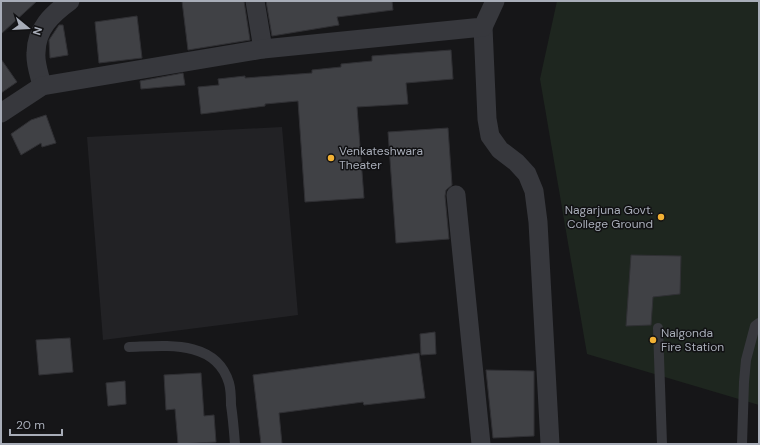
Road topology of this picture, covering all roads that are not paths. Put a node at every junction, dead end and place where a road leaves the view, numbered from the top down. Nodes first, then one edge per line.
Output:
1 (70, 1) edge
2 (255, 1) edge
3 (496, 1) edge
4 (482, 27) junction
5 (263, 49) junction
6 (42, 86) junction
7 (1, 113) edge
8 (456, 195) dead end
9 (759, 323) edge
10 (658, 328) dead end
11 (129, 347) dead end
12 (235, 444) edge
13 (481, 444) edge
14 (550, 444) edge
15 (662, 444) edge
16 (742, 444) edge

1 - 6 street
2 - 5 street
3 - 4 street
4 - 5 street
4 - 14 street
5 - 6 street
6 - 7 street
8 - 13 street
9 - 16 lane
10 - 15 lane
11 - 12 lane

